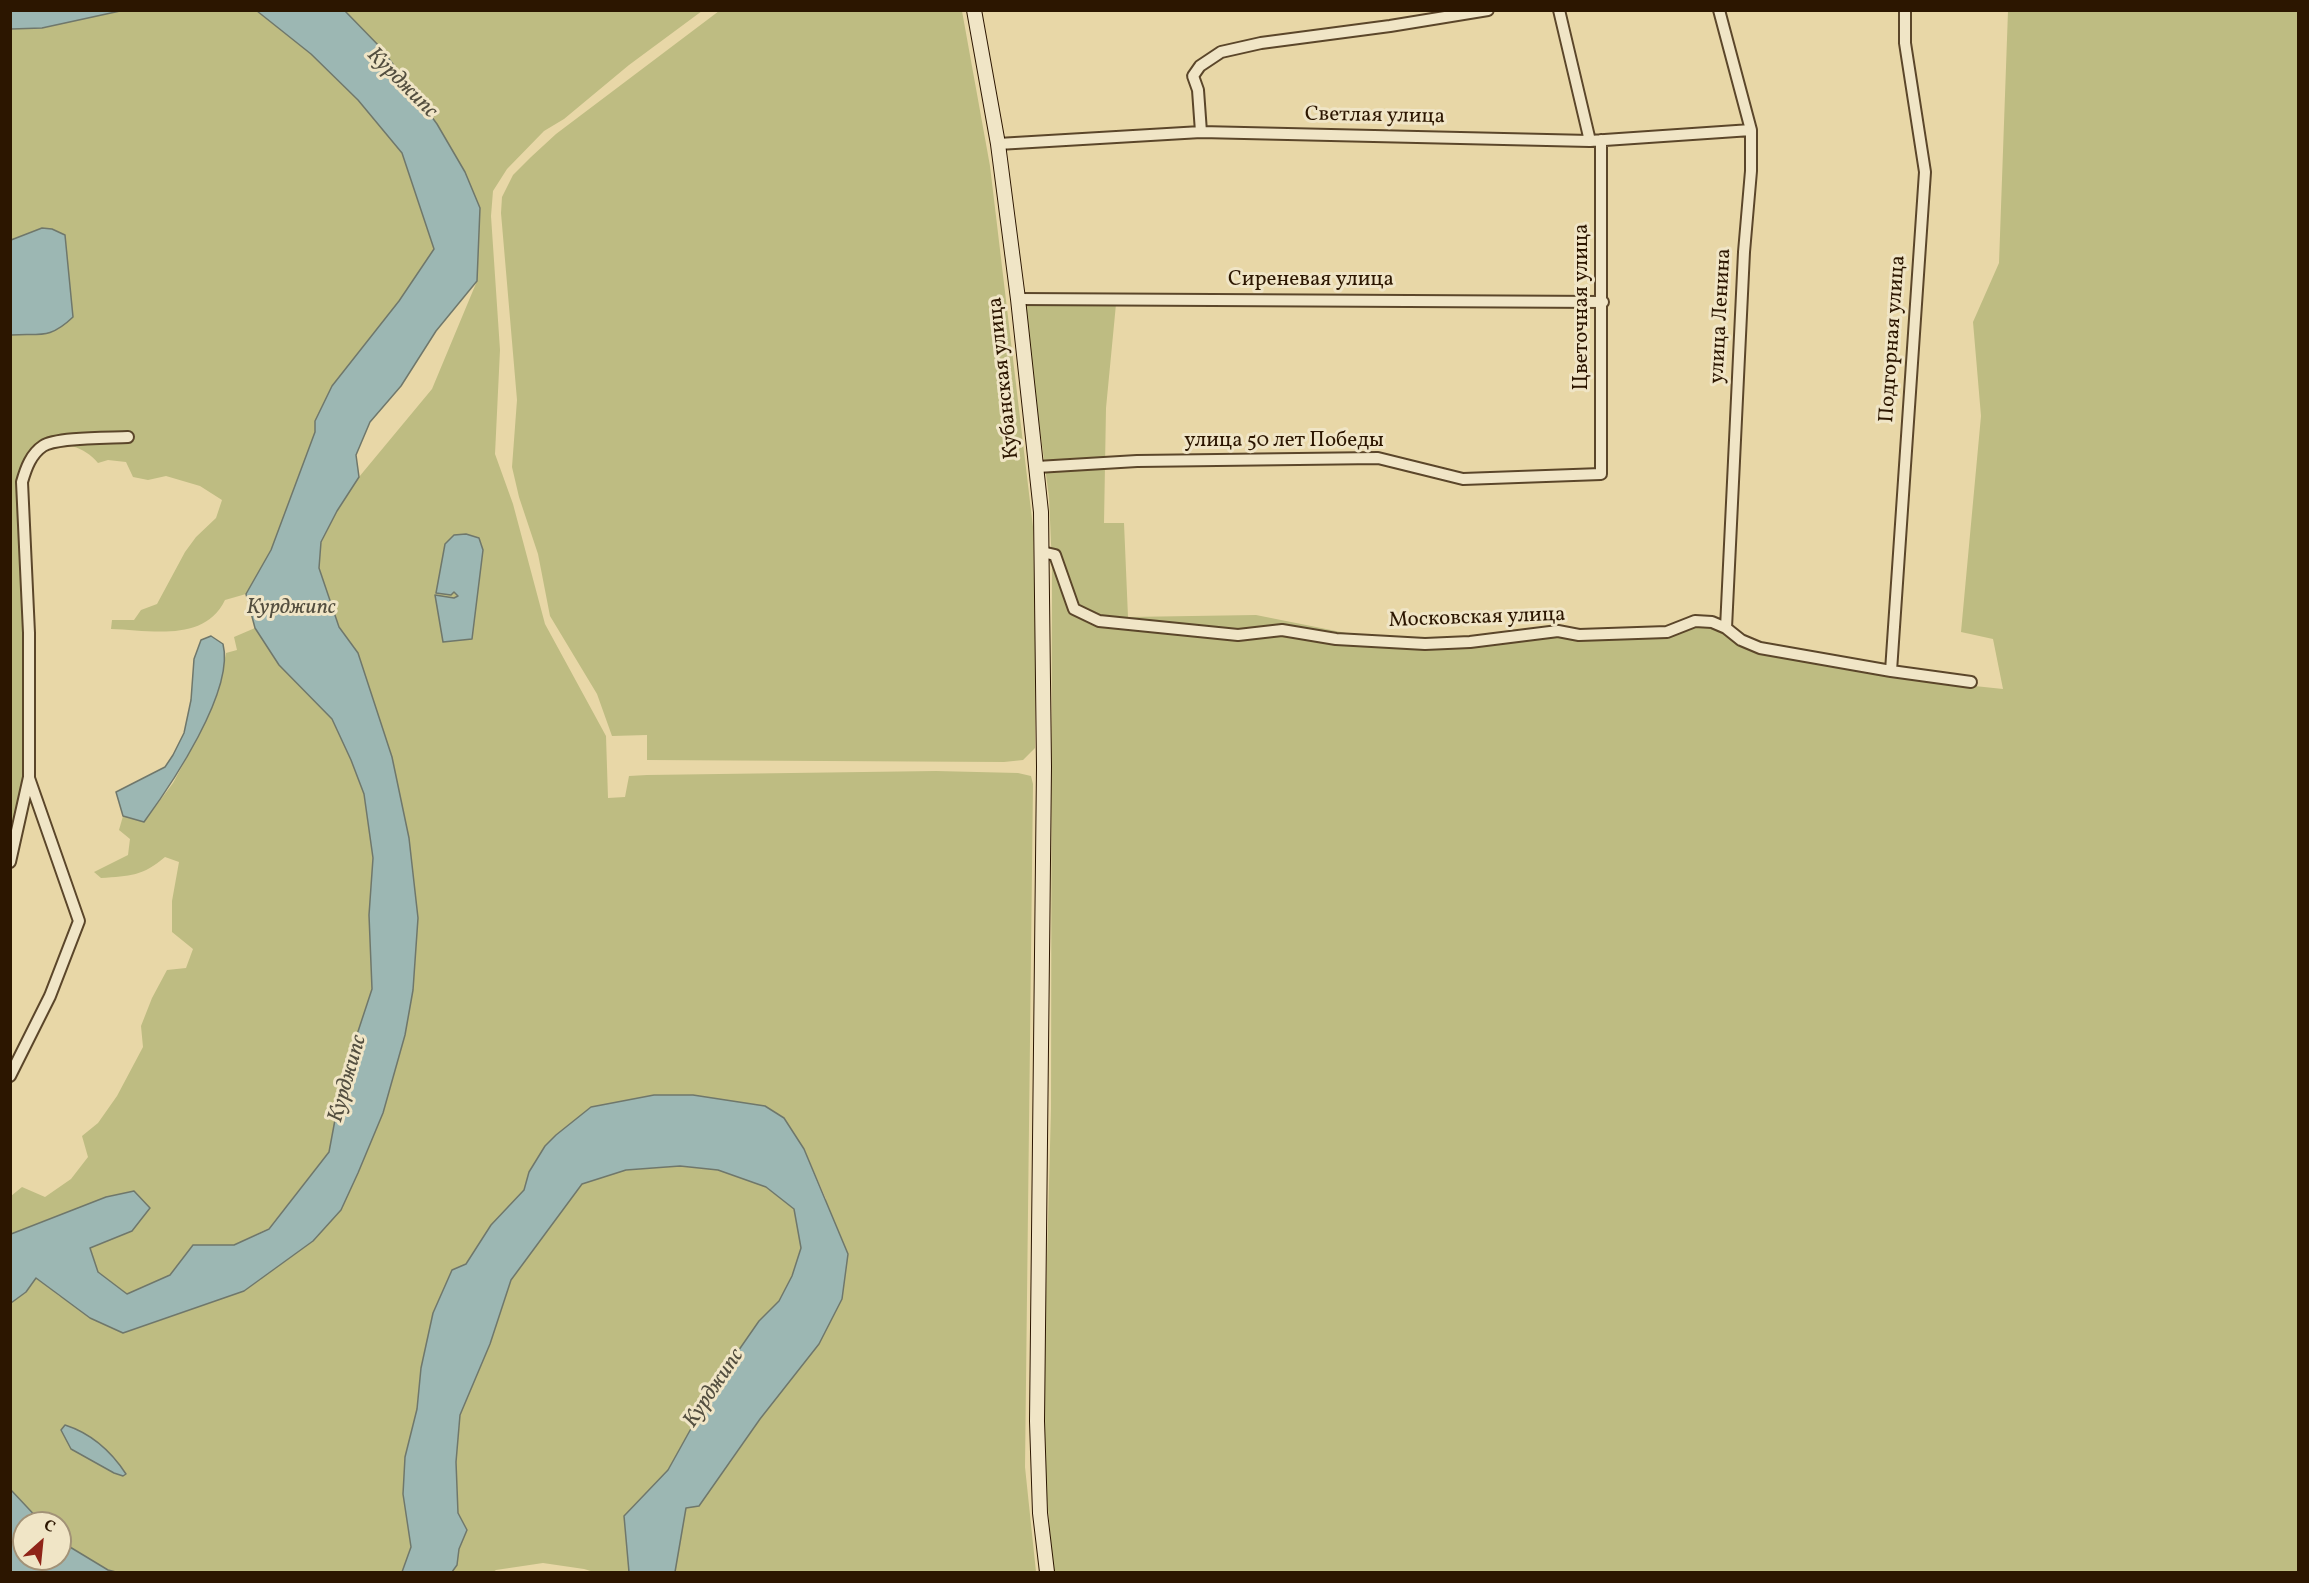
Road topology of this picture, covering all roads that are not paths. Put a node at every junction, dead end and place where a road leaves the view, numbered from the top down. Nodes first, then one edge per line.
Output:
1 (974, 10) edge
2 (1488, 10) edge
3 (1559, 10) edge
4 (1719, 10) edge
5 (1905, 10) edge
6 (1751, 130) junction
7 (1201, 132) junction
8 (1596, 140) junction
9 (998, 144) junction
10 (1018, 299) junction
11 (1603, 302) junction
12 (128, 437) dead end
13 (1036, 467) junction
14 (1601, 474) joint
15 (1042, 552) junction
16 (1726, 628) junction
17 (1891, 671) junction
18 (1971, 682) dead end
19 (29, 777) junction
20 (10, 862) edge
21 (10, 1076) edge
22 (1047, 1572) edge

1 - 9 main road, Кубанская улица
2 - 7 street
3 - 8 street, Цветочная улица
4 - 6 street, улица Ленина
5 - 17 street, Подгорная улица
6 - 8 street, Светлая улица
6 - 16 street, улица Ленина
7 - 8 street, Светлая улица
7 - 9 street, Светлая улица
8 - 11 street, Цветочная улица
9 - 10 main road, Кубанская улица
10 - 11 street, Сиреневая улица
10 - 13 main road, Кубанская улица
11 - 14 street, Цветочная улица
12 - 19 street
13 - 14 street, улица 50 лет Победы
13 - 15 main road, Кубанская улица
15 - 16 street, Московская улица
15 - 22 main road, Кубанская улица
16 - 17 street, Московская улица
17 - 18 street, Московская улица
19 - 20 street
19 - 21 street

